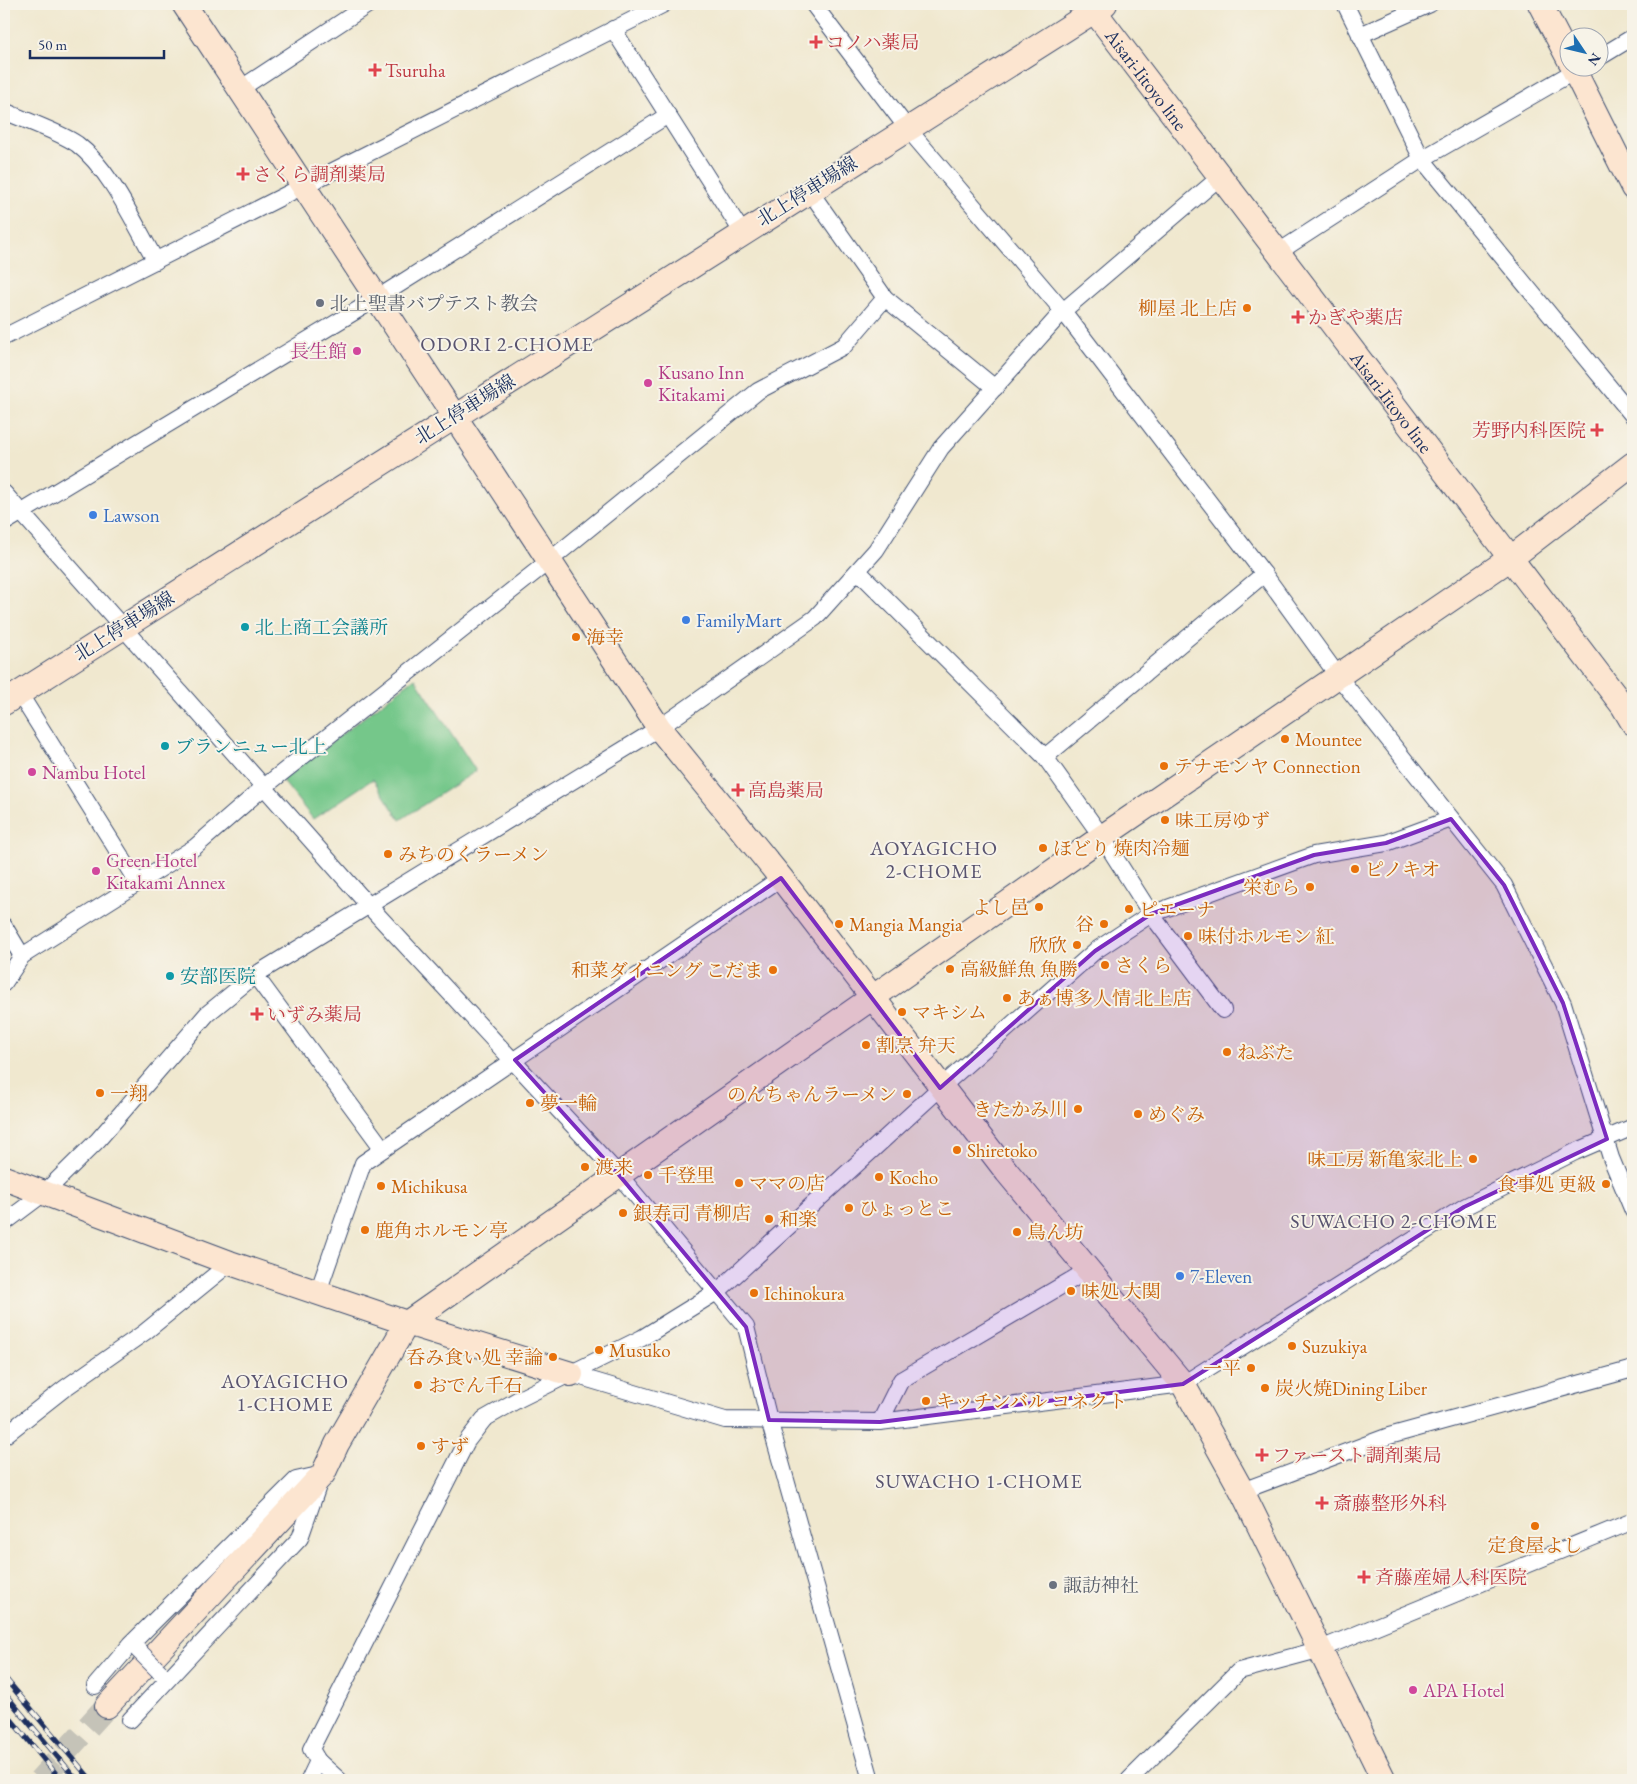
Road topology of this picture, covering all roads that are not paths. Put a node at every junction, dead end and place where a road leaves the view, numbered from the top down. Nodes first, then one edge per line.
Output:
1 (184, 4) edge
2 (369, 4) edge
3 (664, 4) edge
4 (813, 4) edge
5 (1345, 4) edge
6 (1430, 4) edge
7 (1540, 4) edge
8 (1096, 6) edge
9 (613, 29) junction
10 (1360, 35) junction
11 (1633, 37) edge
12 (1560, 41) edge
13 (1610, 50) edge
14 (1560, 75) edge
15 (1579, 78) edge
16 (240, 89) junction
17 (4, 111) edge
18 (668, 115) junction
19 (907, 128) junction
20 (1422, 159) junction
21 (1220, 177) junction
22 (303, 186) junction
23 (1633, 188) edge
24 (809, 190) junction
25 (742, 232) junction
26 (1277, 252) junction
27 (156, 261) junction
28 (379, 297) junction
29 (885, 298) junction
30 (1063, 310) junction
31 (4, 337) edge
32 (995, 388) junction
33 (454, 416) junction
34 (1633, 416) edge
35 (1633, 464) edge
36 (4, 493) edge
37 (20, 512) junction
38 (4, 523) edge
39 (1510, 558) junction
40 (550, 561) junction
41 (858, 571) junction
42 (1264, 574) junction
43 (121, 628) junction
44 (1338, 676) junction
45 (11, 698) edge
46 (1633, 723) edge
47 (659, 728) junction
48 (1045, 757) junction
49 (264, 787) junction
50 (1451, 819) junction
51 (1102, 837) junction
52 (781, 878) junction
53 (137, 882) junction
54 (370, 907) junction
55 (1151, 914) junction
56 (4, 926) edge
57 (22, 956) junction
58 (255, 975) junction
59 (4, 982) edge
60 (873, 998) junction
61 (1223, 1010) dead end
62 (515, 1060) junction
63 (940, 1088) junction
64 (1633, 1127) edge
65 (1607, 1139) junction
66 (383, 1149) junction
67 (619, 1175) junction
68 (4, 1178) edge
69 (44, 1193) junction
70 (1633, 1211) edge
71 (4, 1223) edge
72 (230, 1263) junction
73 (1090, 1269) junction
74 (718, 1291) junction
75 (318, 1292) junction
76 (407, 1323) junction
77 (1633, 1369) edge
78 (571, 1374) junction
79 (1183, 1384) junction
80 (769, 1420) junction
81 (880, 1422) junction
82 (4, 1436) edge
83 (322, 1474) junction
84 (1242, 1491) junction
85 (1633, 1521) edge
86 (134, 1646) junction
87 (1318, 1650) junction
88 (164, 1676) junction
89 (95, 1686) dead end
90 (107, 1706) tunnel mouth
91 (130, 1720) dead end
92 (318, 1761) junction
93 (309, 1780) edge
94 (339, 1780) edge
95 (871, 1780) edge
96 (1129, 1780) edge
97 (1384, 1780) edge

1 - 16 street
2 - 16 street
3 - 9 street
4 - 19 street
5 - 10 street
6 - 10 street
7 - 12 street
8 - 19 street, 北上停車場線
8 - 21 street, Aisari-Iitoyo line
9 - 18 street
9 - 22 street
10 - 20 street
11 - 13 street
14 - 20 street
15 - 23 street
16 - 22 street
17 - 27 street
18 - 25 street
18 - 28 street
19 - 24 street, 北上停車場線
19 - 30 street
20 - 26 street
20 - 34 street
21 - 26 street, Aisari-Iitoyo line
21 - 30 street
22 - 27 street
22 - 28 street
24 - 25 street, 北上停車場線
24 - 29 street
25 - 33 street, 北上停車場線
26 - 39 street, Aisari-Iitoyo line
27 - 31 street
28 - 33 street
28 - 37 street
29 - 32 street
29 - 40 street
30 - 32 street
30 - 42 street
32 - 41 street
33 - 40 street
33 - 43 street, 北上停車場線
35 - 39 street
36 - 37 street
37 - 38 street
37 - 43 street
39 - 44 street
39 - 46 street, Aisari-Iitoyo line
40 - 47 street
40 - 49 street
41 - 47 street
41 - 48 street
42 - 44 street
42 - 48 street
43 - 45 street, 北上停車場線
43 - 49 street
44 - 50 street
44 - 51 street
45 - 53 street
47 - 52 street
47 - 54 street
48 - 51 street
49 - 53 street
49 - 54 street
50 - 55 street
50 - 65 street
51 - 55 street
51 - 60 street
52 - 60 street
52 - 62 street
53 - 57 street
54 - 58 street
54 - 62 street
55 - 61 street
55 - 63 street
56 - 57 street
57 - 59 street
58 - 66 street
58 - 69 street
60 - 63 street
60 - 67 street
62 - 66 street
62 - 67 street
63 - 73 street
63 - 74 street
64 - 65 street
65 - 70 street
65 - 79 street
66 - 75 street
67 - 74 street
67 - 76 street
68 - 69 street
69 - 71 street
69 - 72 street
72 - 75 street
72 - 82 street
73 - 79 street
73 - 81 street
74 - 78 street
74 - 80 street
75 - 76 street
76 - 78 street
76 - 83 street
77 - 84 street
78 - 80 street
78 - 92 street
79 - 81 street
79 - 84 street
80 - 81 street
80 - 95 street
83 - 86 street
83 - 88 street
83 - 90 street
84 - 87 street
85 - 87 street
86 - 88 street, bridge
86 - 89 street
87 - 96 street
87 - 97 street
88 - 91 street
92 - 93 street
92 - 94 street

